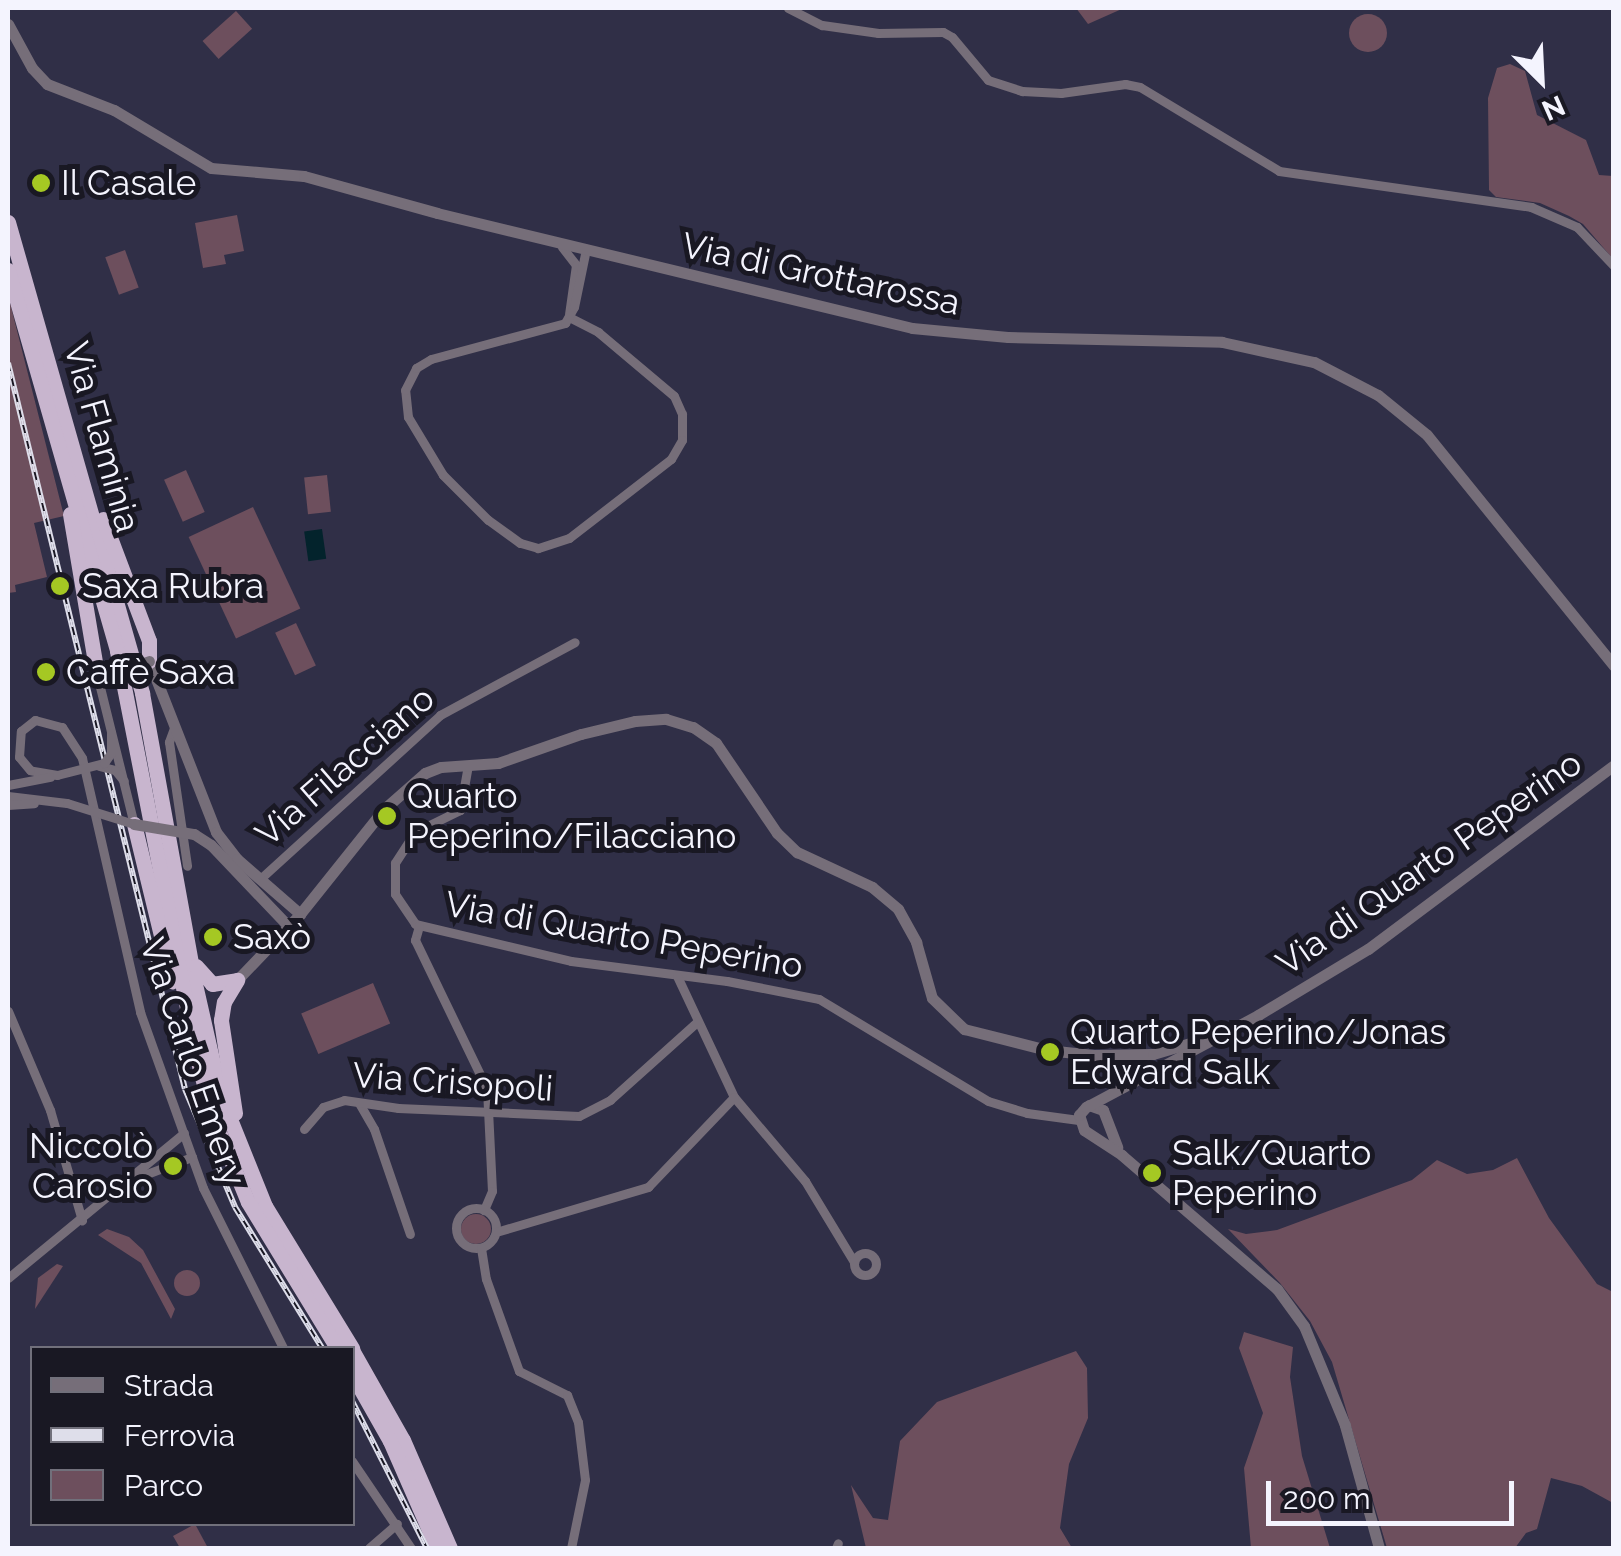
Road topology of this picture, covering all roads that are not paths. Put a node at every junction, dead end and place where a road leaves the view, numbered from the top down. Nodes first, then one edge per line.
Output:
1 (788, 8) edge
2 (8, 24) edge
3 (8, 222) edge
4 (524, 234) junction
5 (584, 255) junction
6 (1614, 266) edge
7 (8, 270) edge
8 (576, 272) junction
9 (568, 317) junction
10 (63, 460) junction
11 (80, 468) junction
12 (575, 642) dead end
13 (149, 662) junction
14 (1614, 666) edge
15 (98, 679) junction
16 (174, 728) junction
17 (111, 733) junction
18 (468, 765) junction
19 (1614, 765) edge
20 (99, 766) junction
21 (57, 775) junction
22 (124, 781) junction
23 (8, 786) edge
24 (8, 796) edge
25 (62, 803) junction
26 (8, 804) edge
27 (134, 824) junction
28 (187, 866) dead end
29 (260, 879) junction
30 (300, 914) junction
31 (419, 926) junction
32 (289, 927) junction
33 (189, 951) junction
34 (678, 976) junction
35 (237, 980) junction
36 (8, 1011) edge
37 (697, 1022) junction
38 (1217, 1035) junction
39 (195, 1050) junction
40 (1142, 1055) junction
41 (1121, 1056) junction
42 (1159, 1068) junction
43 (1145, 1075) junction
44 (1118, 1090) junction
45 (734, 1097) junction
46 (359, 1103) junction
47 (1088, 1106) junction
48 (490, 1114) junction
49 (1106, 1117) junction
50 (1078, 1120) junction
51 (304, 1129) dead end
52 (1090, 1132) junction
53 (184, 1133) junction
54 (1122, 1155) junction
55 (192, 1157) junction
56 (250, 1175) junction
57 (116, 1190) junction
58 (484, 1210) junction
59 (82, 1220) junction
60 (496, 1232) junction
61 (410, 1234) dead end
62 (481, 1248) junction
63 (853, 1256) dead end
64 (8, 1278) edge
65 (283, 1346) edge
66 (336, 1346) edge
67 (350, 1346) edge
68 (355, 1354) edge
69 (355, 1379) edge
70 (355, 1465) edge
71 (397, 1524) junction
72 (369, 1548) edge
73 (411, 1548) edge
74 (437, 1548) edge
75 (450, 1548) edge
76 (571, 1548) edge
77 (1379, 1548) edge

1 - 6 street
2 - 4 street, Via di Grottarossa
3 - 11 highway, Via Flaminia
4 - 5 street, Via di Grottarossa
4 - 8 street
5 - 8 street
5 - 9 street
5 - 14 street, Via di Grottarossa
7 - 10 highway, Via Flaminia
8 - 9 street
9 - 9 street
10 - 15 highway
10 - 39 highway, Via Flaminia
11 - 13 highway
11 - 33 highway, Via Flaminia
12 - 29 street, Via Filacciano
13 - 15 street, bridge
13 - 16 street
15 - 17 street
16 - 28 street
16 - 29 street
17 - 20 street, bridge
17 - 22 street, bridge
18 - 30 street
18 - 31 street, Via di Quarto Peperino
18 - 41 street
19 - 38 street, Via di Quarto Peperino
20 - 21 street, bridge
20 - 22 street, bridge
21 - 23 street
21 - 53 street, Via Carlo Emery
22 - 27 street
24 - 25 street
25 - 26 street
25 - 27 street, bridge
27 - 32 street, bridge
27 - 39 highway
29 - 30 street
30 - 32 street
31 - 34 street, Via di Quarto Peperino
31 - 48 street
32 - 35 street
33 - 35 highway
33 - 56 highway, Via Flaminia
34 - 37 street
34 - 50 street, Via di Quarto Peperino
35 - 56 highway
36 - 59 street
37 - 45 street
37 - 48 street, Via Crisopoli
38 - 40 street
38 - 42 street, Via di Quarto Peperino
39 - 66 highway, Via Flaminia
40 - 41 street
40 - 42 street
41 - 43 street
42 - 43 street, Via di Quarto Peperino
43 - 44 street, Via di Quarto Peperino
44 - 47 street, Via di Quarto Peperino
44 - 49 street
45 - 60 street
45 - 63 street
46 - 48 street, Via Crisopoli
46 - 51 street, Via Crisopoli
46 - 61 street
47 - 49 street
47 - 50 street
48 - 58 street
49 - 52 street
49 - 54 street
50 - 52 street
52 - 54 street
53 - 55 street, Via Carlo Emery
53 - 57 street
54 - 77 street
55 - 57 street
55 - 65 street, Via Carlo Emery
56 - 67 highway, Via Flaminia
57 - 59 street
58 - 60 street
58 - 62 street
59 - 64 street
60 - 62 street
62 - 76 street
68 - 75 highway, Via Flaminia
69 - 74 highway
70 - 71 street
71 - 72 street
71 - 73 street

